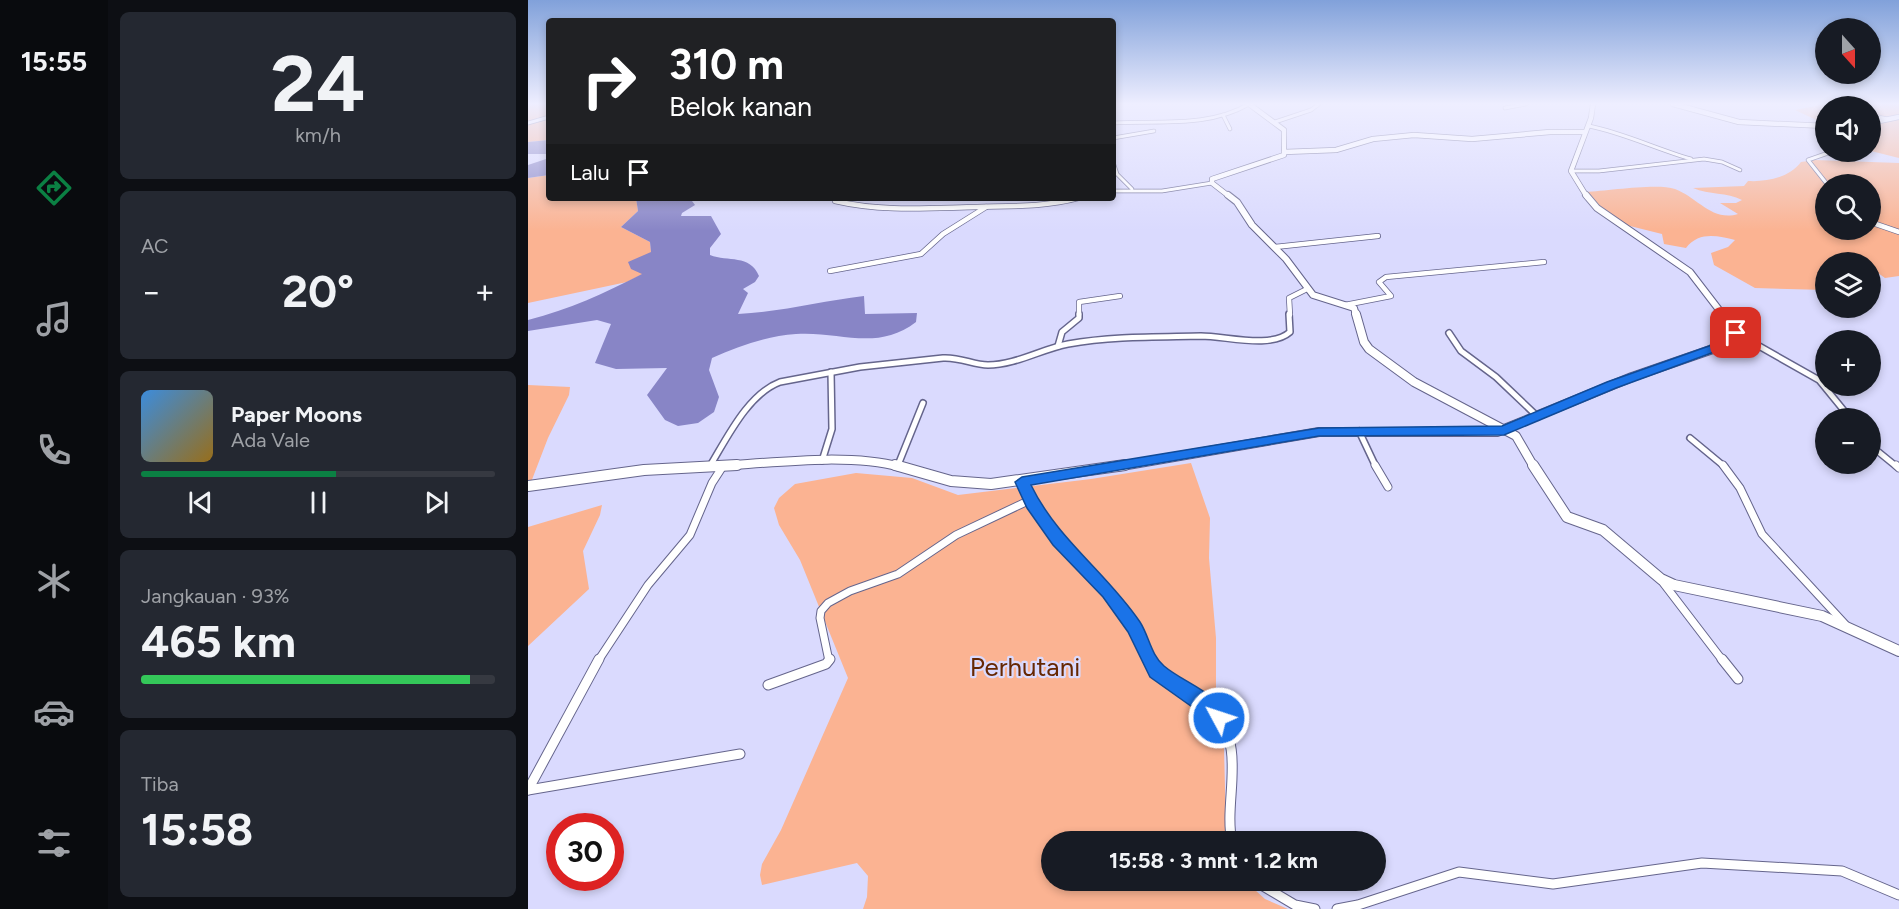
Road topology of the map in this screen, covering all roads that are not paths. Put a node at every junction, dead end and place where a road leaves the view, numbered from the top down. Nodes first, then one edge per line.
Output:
1 (1284, 146) edge
2 (1348, 146) edge
3 (1579, 146) edge
4 (1651, 146) edge
5 (1284, 152) junction
6 (1815, 159) edge
7 (1695, 160) junction
8 (1740, 170) dead end
9 (1116, 171) edge
10 (1571, 171) junction
11 (1818, 174) edge
12 (1212, 183) junction
13 (1132, 189) junction
14 (1116, 191) edge
15 (836, 201) dead end
16 (1064, 201) edge
17 (987, 207) junction
18 (1881, 226) edge
19 (1899, 232) edge
20 (1378, 236) dead end
21 (1275, 247) junction
22 (1544, 262) dead end
23 (830, 271) dead end
24 (1307, 289) junction
25 (1120, 296) dead end
26 (1344, 305) junction
27 (1449, 333) dead end
28 (1736, 333) junction
29 (1058, 346) junction
30 (831, 372) junction
31 (923, 403) dead end
32 (1842, 408) edge
33 (1476, 416) junction
34 (1538, 417) junction
35 (1359, 431) junction
36 (1504, 431) junction
37 (1475, 432) junction
38 (1690, 438) dead end
39 (1881, 454) edge
40 (822, 461) junction
41 (898, 465) junction
42 (710, 466) junction
43 (723, 466) junction
44 (1899, 468) edge
45 (1022, 482) junction
46 (528, 486) edge
47 (1388, 487) dead end
48 (1030, 500) junction
49 (1661, 579) junction
50 (1845, 624) junction
51 (1899, 651) edge
52 (1738, 679) dead end
53 (768, 685) dead end
54 (740, 754) dead end
55 (528, 790) edge
56 (1232, 831) edge
57 (1271, 891) edge
58 (1899, 895) edge
59 (1315, 909) edge
60 (1337, 909) edge

1 - 5 street
2 - 5 street
3 - 10 street
4 - 7 street
5 - 12 street
6 - 11 street
7 - 8 street
7 - 10 street
9 - 13 street
10 - 28 street
12 - 13 street
12 - 21 street
13 - 14 street
15 - 17 street
16 - 17 street
17 - 23 street
18 - 19 street
20 - 21 street
21 - 24 street
22 - 26 street
24 - 26 street
24 - 29 street
25 - 29 street
26 - 33 street
27 - 34 street
28 - 32 street
28 - 34 street
29 - 30 street
30 - 40 street
30 - 42 street
31 - 41 street
33 - 36 street
33 - 37 street
34 - 36 street
35 - 37 street
35 - 45 street
35 - 47 street
36 - 37 street
36 - 49 street
38 - 50 street
39 - 44 street
40 - 41 street
40 - 43 street
41 - 45 street
42 - 43 street
42 - 46 street
43 - 55 street
45 - 48 street
48 - 53 street
48 - 56 street
49 - 50 street
49 - 52 street
50 - 51 street
54 - 55 street
57 - 59 street
58 - 60 street

